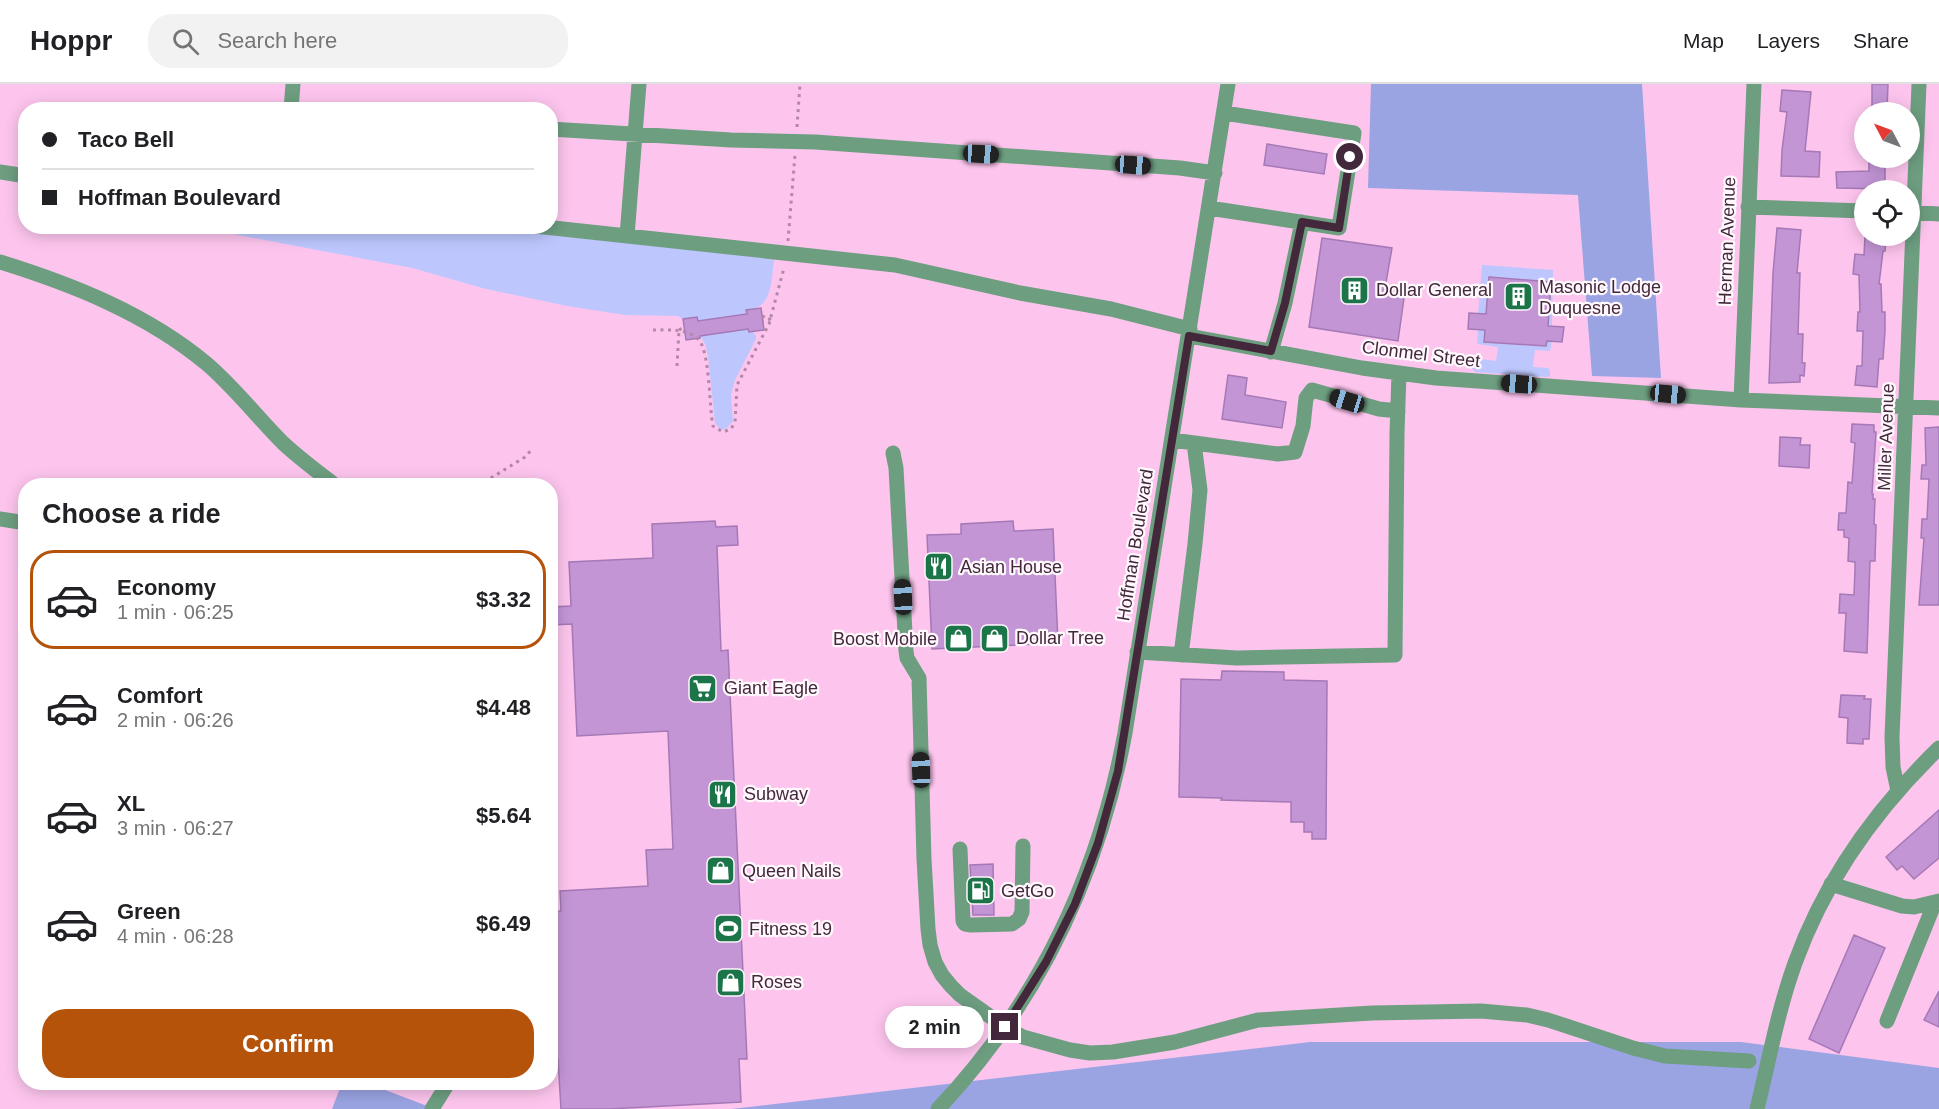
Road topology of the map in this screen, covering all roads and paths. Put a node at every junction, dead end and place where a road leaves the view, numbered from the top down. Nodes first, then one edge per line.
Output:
1 (292, 84) edge
2 (639, 84) edge
3 (800, 84) edge
4 (1228, 84) edge
5 (1754, 84) edge
6 (1919, 84) edge
7 (291, 102) edge
8 (1224, 113) junction
9 (558, 129) edge
10 (635, 134) junction
11 (796, 142) junction
12 (0, 172) edge
13 (1215, 173) junction
14 (18, 175) edge
15 (1914, 180) edge
16 (1748, 207) junction
17 (1209, 208) junction
18 (1854, 211) edge
19 (1920, 213) edge
20 (1939, 214) edge
21 (1302, 222) junction
22 (558, 228) edge
23 (627, 236) junction
24 (1911, 246) edge
25 (787, 253) junction
26 (0, 262) edge
27 (762, 319) dead end
28 (770, 319) junction
29 (684, 327) dead end
30 (653, 330) dead end
31 (679, 330) junction
32 (1190, 333) junction
33 (1271, 351) junction
34 (677, 366) dead end
35 (1399, 373) junction
36 (1740, 400) junction
37 (1907, 407) junction
38 (1939, 408) edge
39 (1398, 411) junction
40 (1172, 440) junction
41 (1194, 443) junction
42 (532, 448) dead end
43 (893, 453) dead end
44 (326, 478) edge
45 (491, 478) edge
46 (0, 519) edge
47 (18, 522) edge
48 (1137, 652) junction
49 (1181, 655) junction
50 (1939, 748) edge
51 (1898, 791) junction
52 (1023, 846) dead end
53 (960, 849) dead end
54 (1831, 884) junction
55 (1937, 901) edge
56 (1887, 1021) dead end
57 (1005, 1027) junction
58 (1749, 1061) dead end
59 (444, 1090) edge
60 (432, 1109) edge
61 (938, 1109) edge
62 (1757, 1109) edge

1 - 7 street
2 - 10 street
3 - 11 path
4 - 8 street, Hoffman Boulevard
5 - 16 street, Herman Avenue
6 - 15 street, Miller Avenue
8 - 13 street, Hoffman Boulevard
8 - 21 street
9 - 10 street
10 - 11 street
10 - 23 street
11 - 13 street
11 - 25 path
12 - 14 street
13 - 17 street, Hoffman Boulevard
16 - 18 street
16 - 36 street, Herman Avenue
17 - 21 street
17 - 32 street, Hoffman Boulevard
19 - 20 street
21 - 33 street
22 - 23 street, Clonmel Street
23 - 25 street, Clonmel Street
24 - 37 street, Miller Avenue
25 - 28 path
25 - 32 street, Clonmel Street
26 - 44 street
27 - 28 path
28 - 31 path
29 - 31 path
30 - 31 path
31 - 34 path
32 - 33 street, Clonmel Street
32 - 40 street, Hoffman Boulevard
33 - 35 street, Clonmel Street
35 - 36 street, Clonmel Street
35 - 39 street
36 - 37 street, Clonmel Street
37 - 38 street, Clonmel Street
37 - 51 street, Miller Avenue
39 - 41 street
39 - 49 street
40 - 41 street
40 - 48 street, Hoffman Boulevard
41 - 49 street
42 - 45 path
43 - 57 street
46 - 47 street
48 - 49 street
48 - 57 street, Hoffman Boulevard
50 - 51 street
51 - 54 street
52 - 53 street
54 - 55 street
54 - 62 street
55 - 56 street
57 - 58 street
57 - 61 street, Hoffman Boulevard
59 - 60 street

